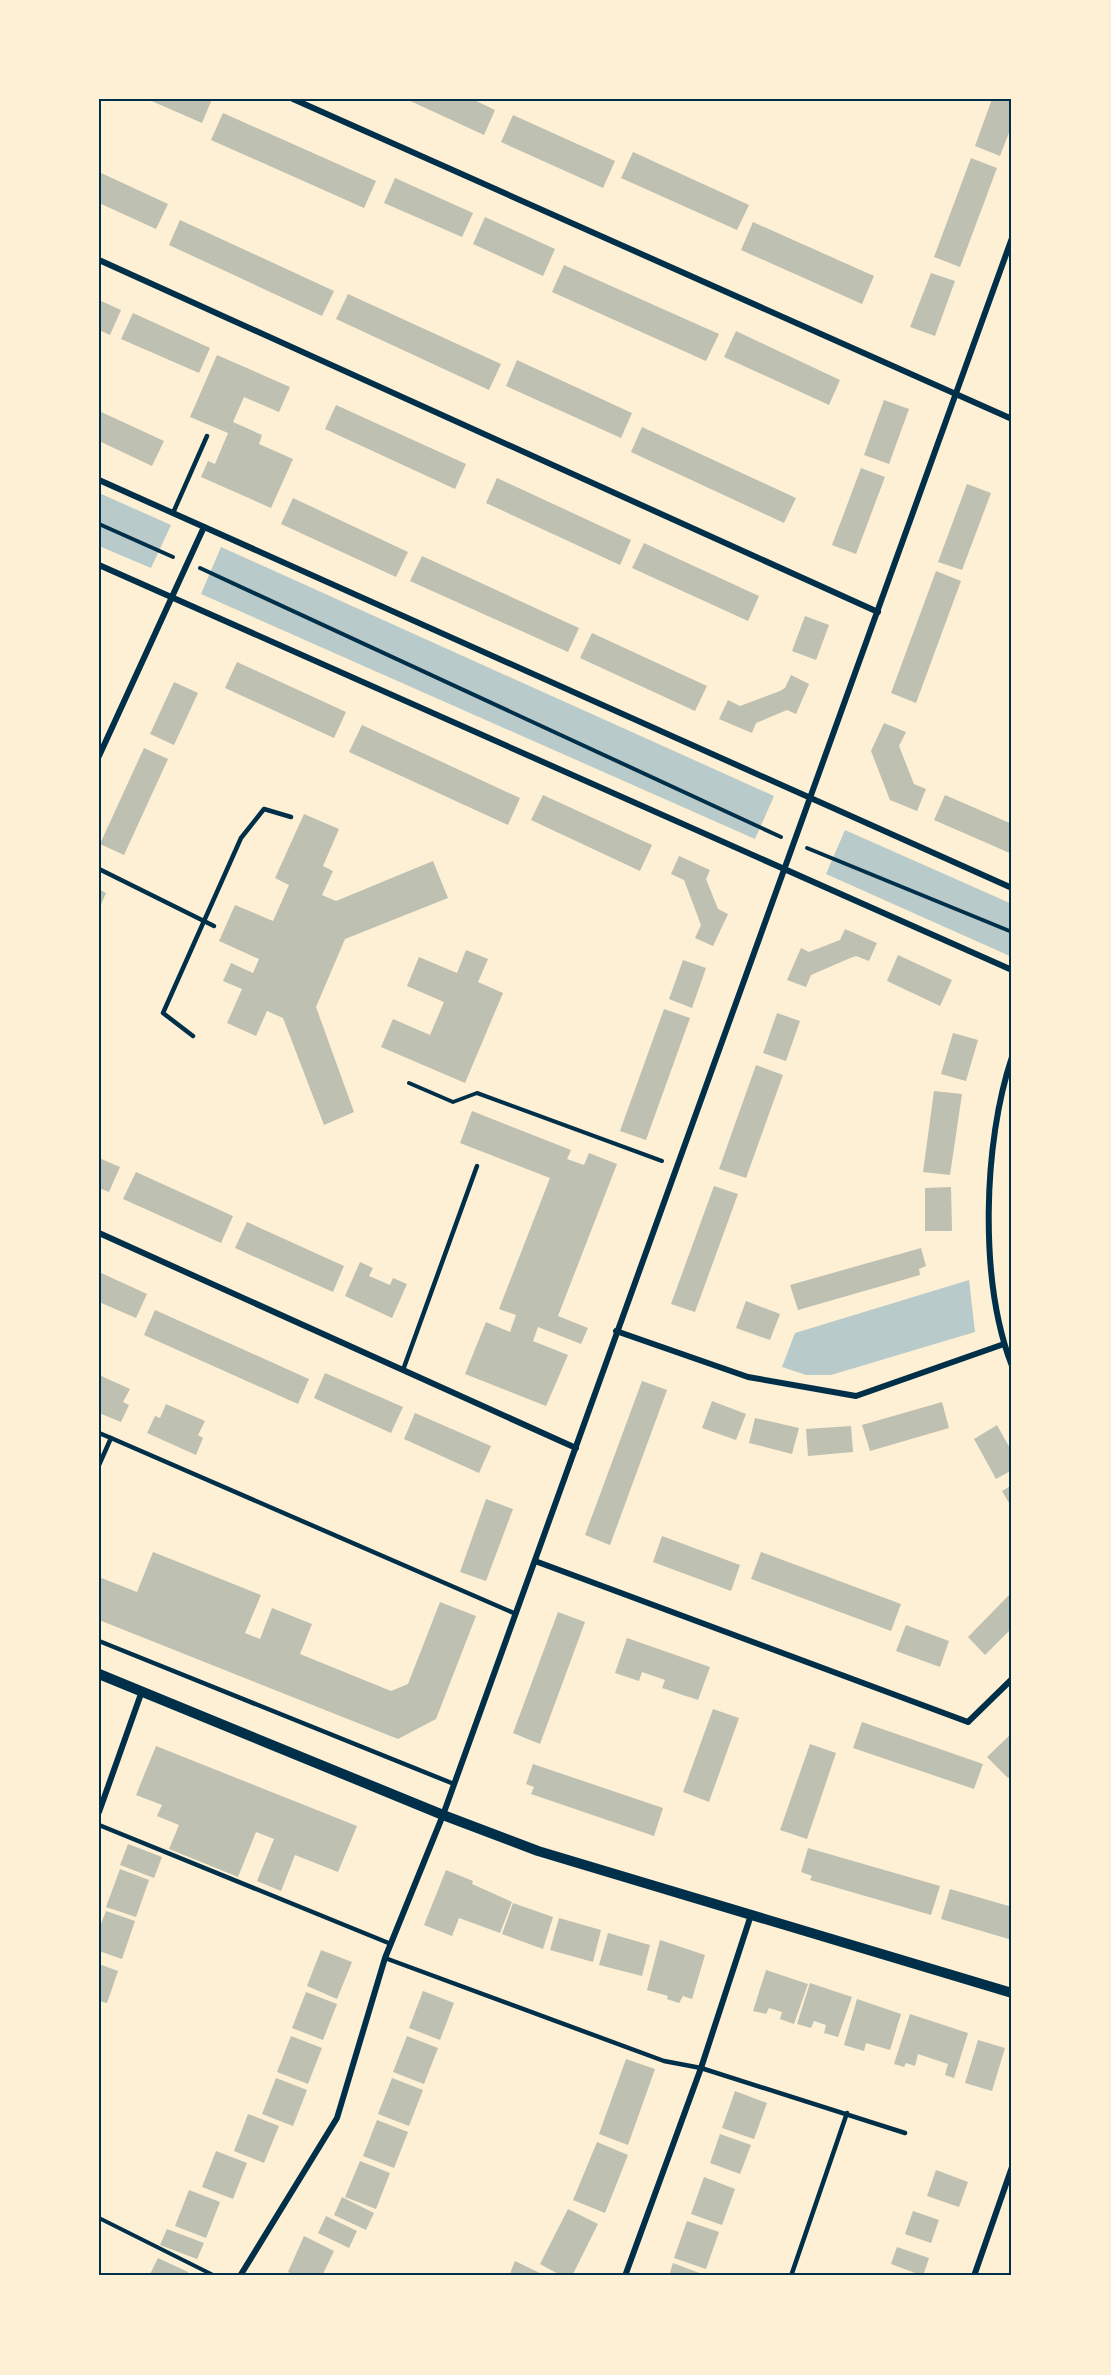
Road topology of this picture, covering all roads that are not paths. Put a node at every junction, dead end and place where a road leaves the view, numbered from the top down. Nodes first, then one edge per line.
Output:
1 (293, 99) edge
2 (1012, 238) edge
3 (99, 260) edge
4 (955, 394) junction
5 (1012, 418) edge
6 (207, 436) dead end
7 (99, 480) edge
8 (173, 513) junction
9 (204, 527) junction
10 (99, 565) edge
11 (173, 598) junction
12 (878, 612) junction
13 (99, 756) edge
14 (811, 799) junction
15 (291, 818) dead end
16 (99, 870) edge
17 (786, 870) junction
18 (1012, 888) edge
19 (204, 920) junction
20 (214, 926) dead end
21 (1012, 970) edge
22 (193, 1036) dead end
23 (1012, 1057) edge
24 (477, 1166) dead end
25 (99, 1233) edge
26 (616, 1331) junction
27 (1004, 1344) junction
28 (1012, 1366) edge
29 (403, 1370) junction
30 (99, 1433) edge
31 (111, 1438) junction
32 (576, 1448) junction
33 (99, 1465) edge
34 (535, 1561) junction
35 (516, 1614) junction
36 (99, 1641) edge
37 (99, 1674) edge
38 (1012, 1679) edge
39 (142, 1691) junction
40 (454, 1784) junction
41 (99, 1812) edge
42 (443, 1815) junction
43 (99, 1825) edge
44 (751, 1915) junction
45 (391, 1944) junction
46 (385, 1958) junction
47 (1012, 1993) edge
48 (701, 2068) junction
49 (847, 2113) junction
50 (905, 2133) dead end
51 (1012, 2166) edge
52 (240, 2276) edge
53 (625, 2276) edge
54 (791, 2276) edge
55 (974, 2276) edge

1 - 4 street
2 - 4 street
3 - 12 street
4 - 5 street
4 - 12 street
6 - 8 lane
7 - 8 street
8 - 9 street
9 - 11 street
9 - 14 street
10 - 11 street
11 - 13 street
11 - 17 street
12 - 14 street
14 - 17 street
14 - 18 street
15 - 19 lane
16 - 19 lane
17 - 21 street
17 - 26 street
19 - 20 lane
19 - 22 lane
23 - 27 street
24 - 29 lane
25 - 29 street
26 - 27 street
26 - 32 street
27 - 28 street
29 - 32 street
30 - 31 lane
31 - 33 lane
31 - 35 lane
32 - 34 street
34 - 35 street
34 - 38 street
35 - 40 street
36 - 40 lane
37 - 39 street
39 - 41 street
39 - 42 street
40 - 42 street
42 - 44 street
42 - 45 street
43 - 45 lane
44 - 47 street
44 - 48 street
45 - 46 street
46 - 48 lane
46 - 52 street
48 - 49 lane
48 - 53 street
49 - 50 lane
49 - 54 lane
51 - 55 street

